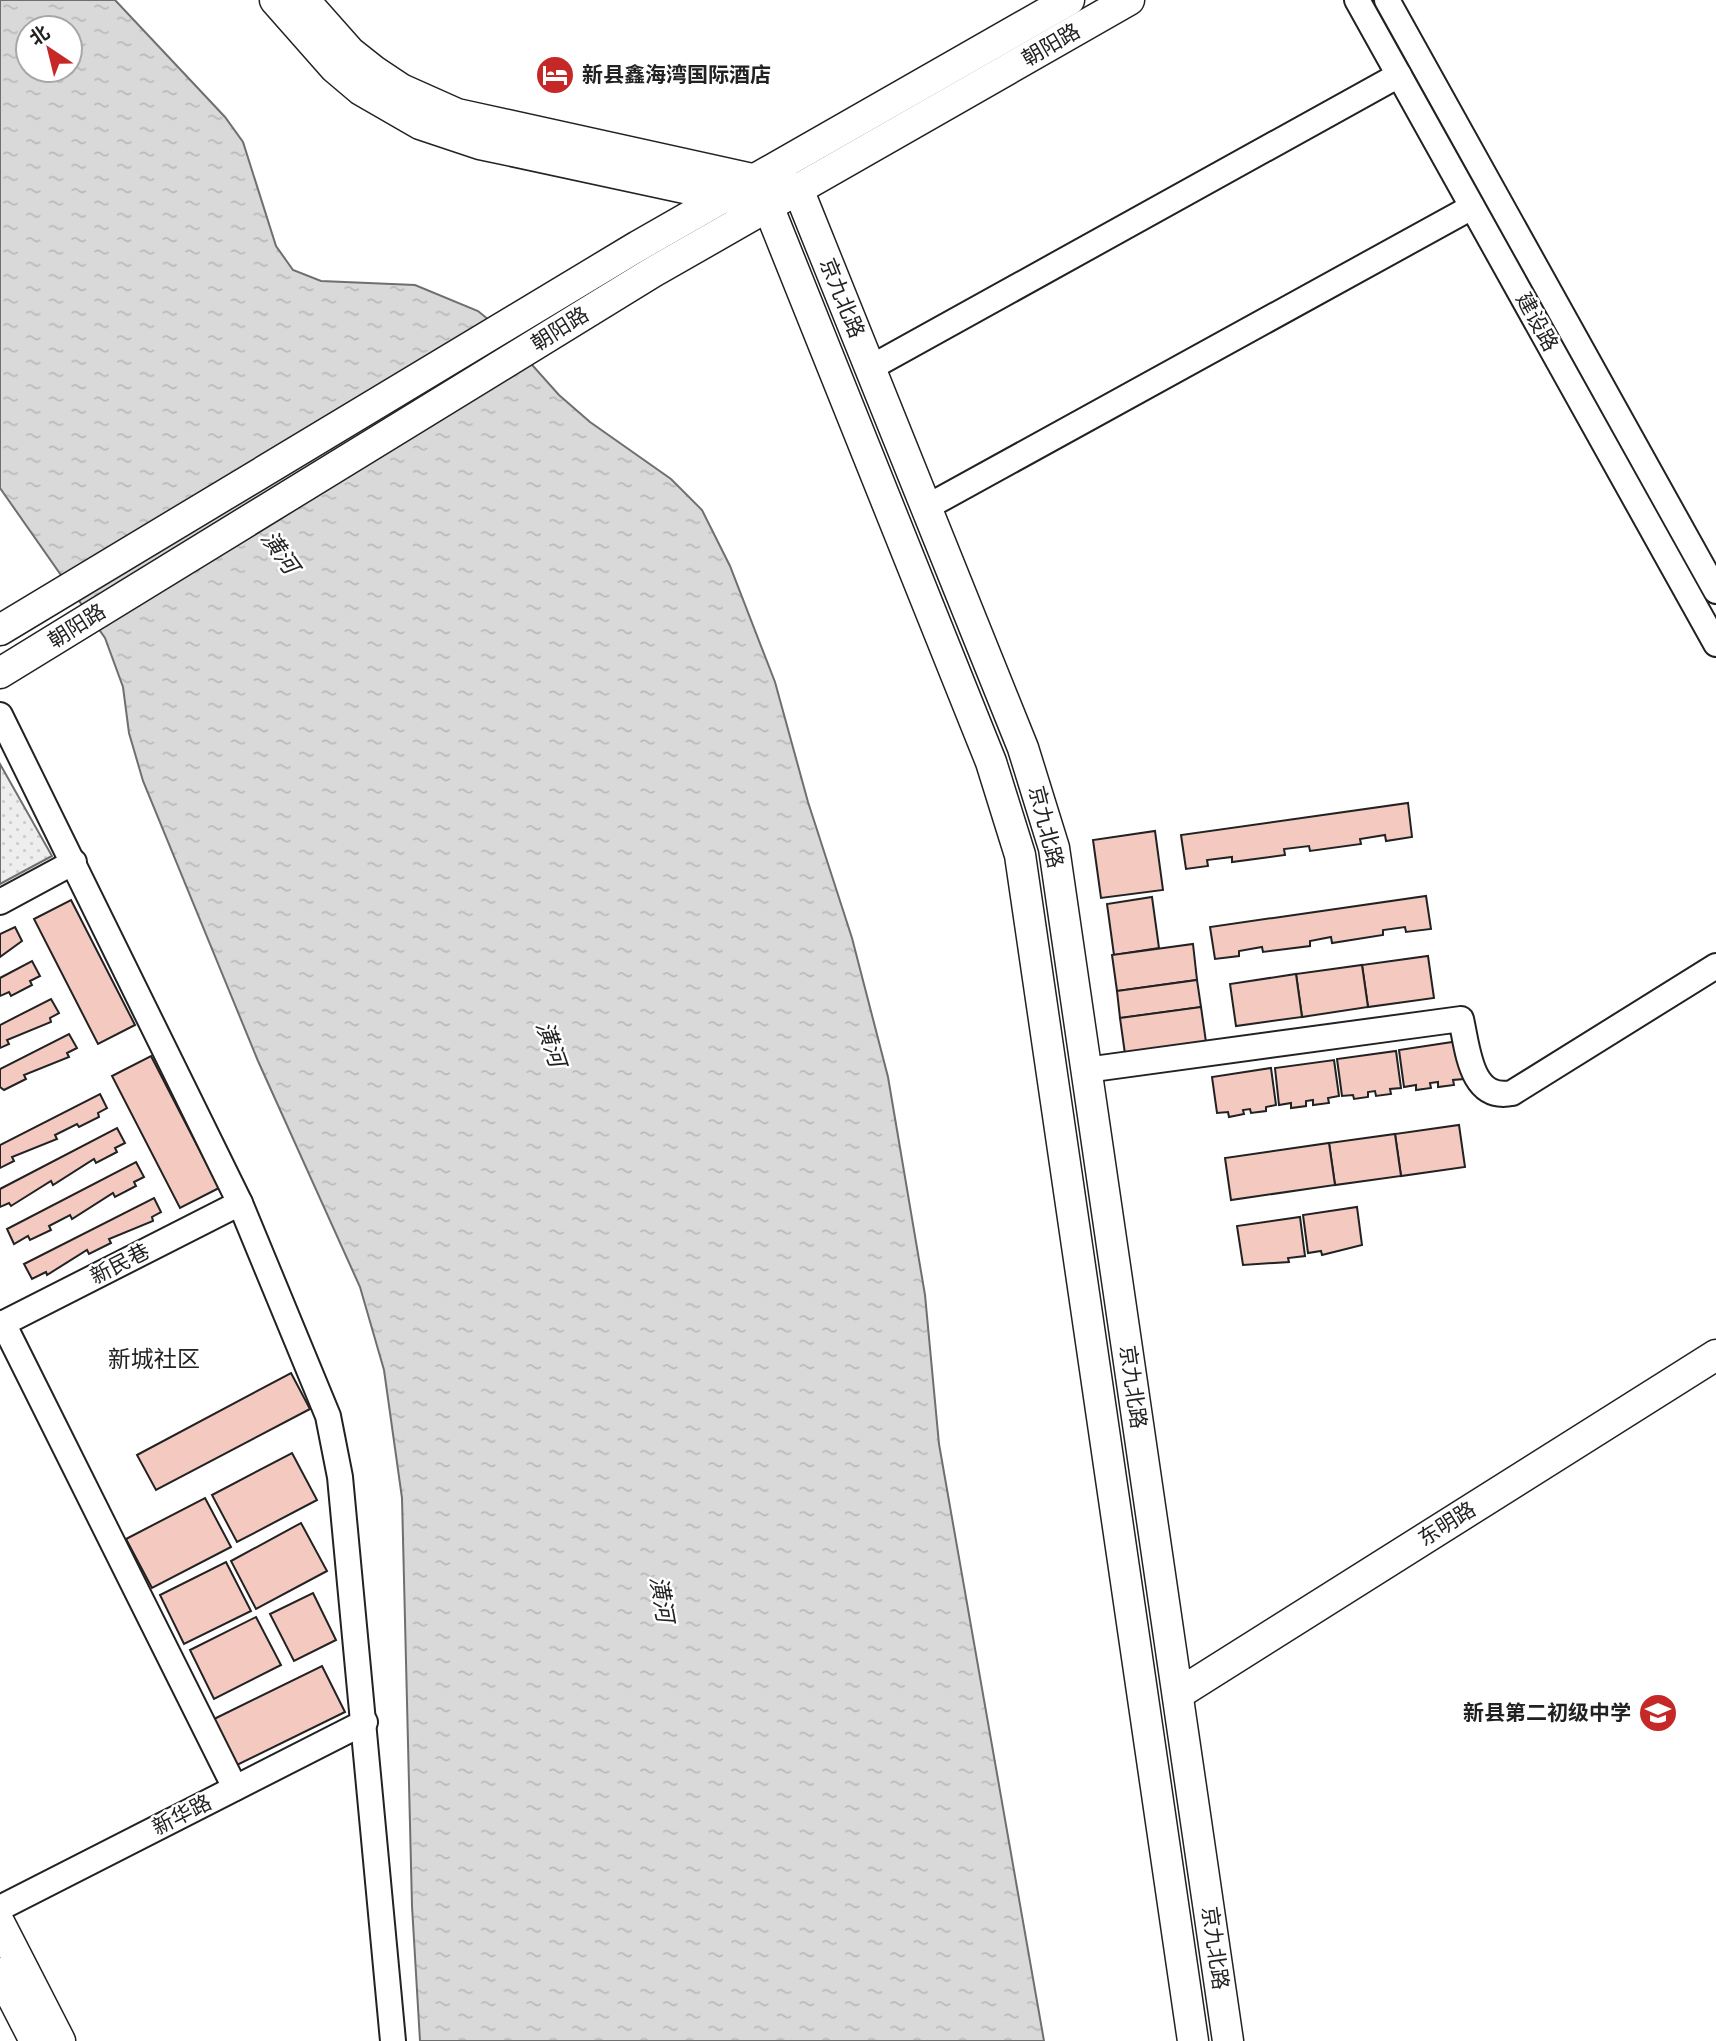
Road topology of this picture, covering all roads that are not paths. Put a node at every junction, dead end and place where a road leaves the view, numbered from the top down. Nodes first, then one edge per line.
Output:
1 (275, 0) edge
2 (304, 0) edge
3 (1069, 0) edge
4 (1129, 0) edge
5 (1357, 0) edge
6 (1387, 0) edge
7 (1399, 75) junction
8 (754, 180) junction
9 (798, 189) junction
10 (724, 197) junction
11 (768, 206) junction
12 (1472, 207) junction
13 (870, 368) junction
14 (925, 508) junction
15 (1716, 591) edge
16 (0, 630) edge
17 (1716, 643) edge
18 (0, 673) edge
19 (0, 715) edge
20 (74, 862) junction
21 (0, 902) edge
22 (1716, 966) edge
23 (1086, 1070) junction
24 (240, 1203) junction
25 (2, 1324) edge
26 (1716, 1355) edge
27 (1178, 1694) junction
28 (365, 1722) junction
29 (235, 1788) junction
30 (0, 1909) edge
31 (0, 1924) edge
32 (0, 1973) edge
33 (35, 2041) edge
34 (60, 2041) edge
35 (393, 2041) edge
36 (1193, 2041) edge
37 (1228, 2041) edge

1 - 10 main road
2 - 8 main road
3 - 8 main road, 朝阳路
4 - 9 main road, 朝阳路
5 - 7 street, 建设路
6 - 15 street, 建设路
7 - 12 street, 建设路
7 - 13 street
8 - 9 main road
8 - 10 main road, 朝阳路
9 - 11 main road, 朝阳路
9 - 13 main road, 京九北路
10 - 11 main road
10 - 16 main road, 朝阳路
11 - 18 main road, 朝阳路
11 - 36 main road, 京九北路
12 - 14 street
12 - 17 street, 建设路
13 - 14 main road, 京九北路
14 - 23 main road, 京九北路
19 - 20 street
20 - 21 street
20 - 24 street
22 - 23 street
23 - 27 main road, 京九北路
24 - 25 street, 新民巷
24 - 28 street
25 - 29 street
26 - 27 main road, 东明路
27 - 37 main road, 京九北路
28 - 29 street, 新华路
28 - 35 street
29 - 30 street, 新华路
31 - 34 main road
32 - 33 main road

